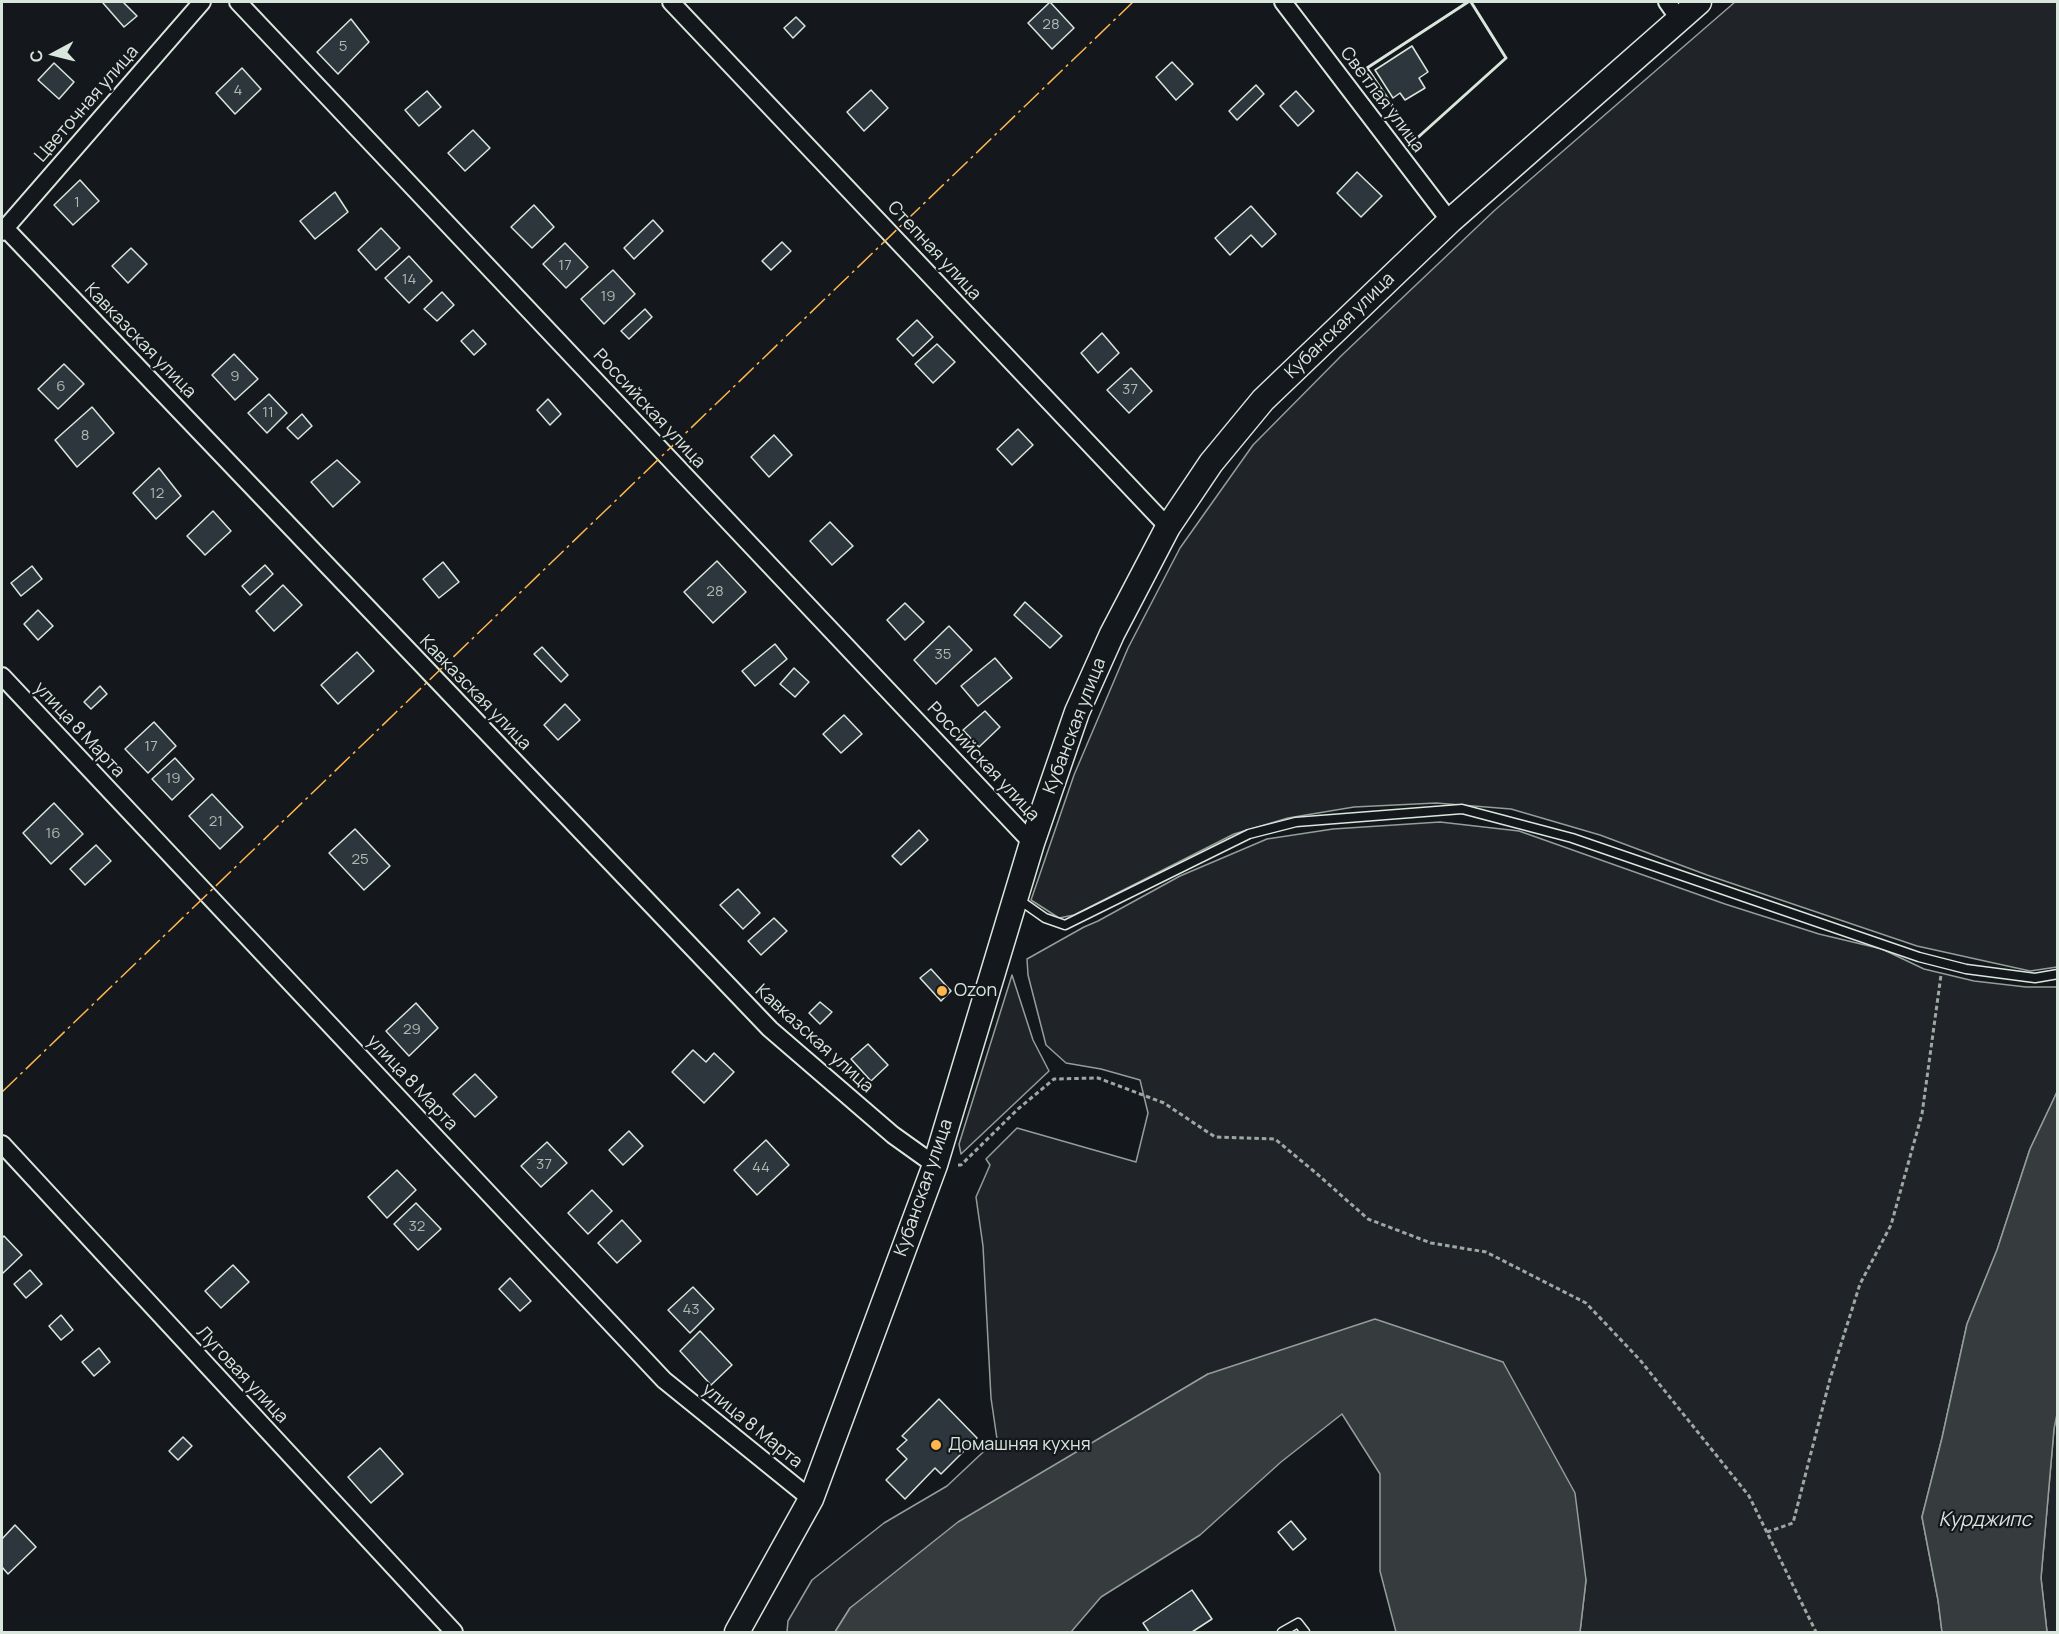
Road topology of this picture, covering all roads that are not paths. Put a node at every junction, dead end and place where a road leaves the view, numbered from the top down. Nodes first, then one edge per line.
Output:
1 (202, 2) edge
2 (238, 2) edge
3 (671, 2) edge
4 (1283, 2) edge
5 (1699, 2) edge
6 (1673, 10) edge
7 (1450, 221) junction
8 (3, 230) edge
9 (1168, 527) junction
10 (2, 676) edge
11 (1032, 843) junction
12 (1015, 897) junction
13 (2058, 974) edge
14 (2, 1144) edge
15 (935, 1165) junction
16 (811, 1498) junction
17 (454, 1632) edge
18 (736, 1632) edge
19 (1282, 1632) edge
20 (1305, 1632) edge

1 - 8 street, Цветочная улица
2 - 11 street, Российская улица
3 - 9 street, Степная улица
4 - 7 street, Светлая улица
5 - 6 main road, Кубанская улица
6 - 7 main road, Кубанская улица
7 - 9 main road, Кубанская улица
8 - 15 street, Кавказская улица
9 - 11 main road, Кубанская улица
10 - 16 street, улица 8 Марта
11 - 12 main road, Кубанская улица
12 - 13 lane
12 - 15 main road, Кубанская улица
14 - 17 street, Луговая улица
15 - 16 main road, Кубанская улица
16 - 18 main road, Кубанская улица
19 - 20 lane

